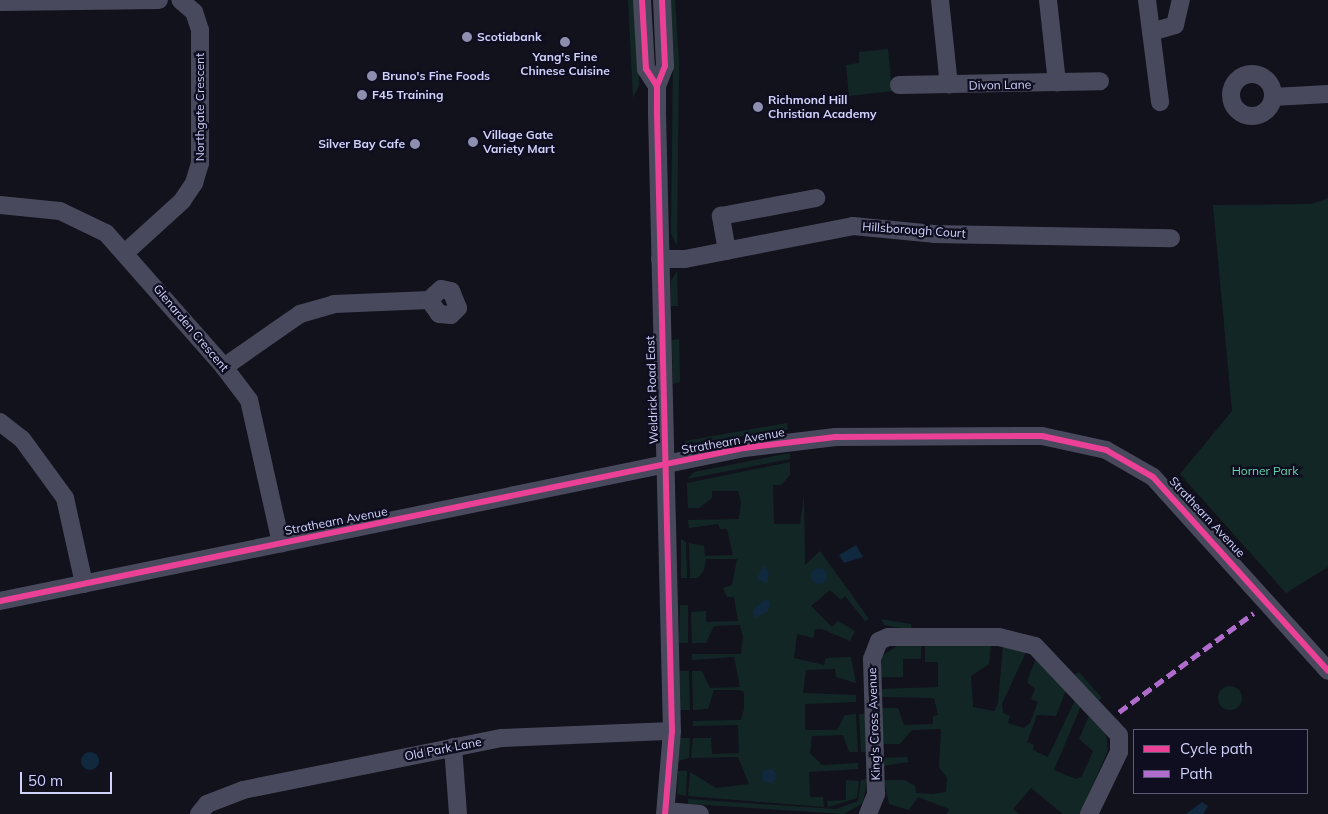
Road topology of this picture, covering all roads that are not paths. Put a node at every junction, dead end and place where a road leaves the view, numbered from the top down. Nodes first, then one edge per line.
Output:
1 (159, 0) edge
2 (180, 0) edge
3 (642, 0) edge
4 (662, 0) edge
5 (940, 0) edge
6 (1048, 0) edge
7 (1147, 0) edge
8 (1181, 0) edge
9 (0, 2) edge
10 (1151, 32) junction
11 (1100, 81) dead end
12 (1057, 84) junction
13 (950, 85) junction
14 (657, 86) junction
15 (900, 86) dead end
16 (1328, 94) edge
17 (1273, 97) dead end
18 (1160, 102) dead end
19 (816, 198) dead end
20 (0, 205) edge
21 (1171, 238) dead end
22 (727, 251) junction
23 (126, 252) junction
24 (660, 259) junction
25 (428, 300) dead end
26 (224, 366) junction
27 (0, 422) edge
28 (666, 464) junction
29 (281, 543) junction
30 (84, 584) junction
31 (0, 601) edge
32 (1328, 671) edge
33 (672, 731) junction
34 (453, 747) junction
35 (222, 807) edge
36 (666, 812) edge
37 (198, 814) edge
38 (458, 814) edge
39 (700, 814) edge
40 (868, 814) edge
41 (1089, 814) edge

1 - 9 street
2 - 23 street, Northgate Crescent
3 - 14 street, Weldrick Road East
4 - 14 street, Weldrick Road East
5 - 13 street
6 - 12 street
7 - 10 street
8 - 10 street
10 - 18 street
11 - 12 street, Divon Lane
12 - 13 street, Divon Lane
13 - 15 street, Divon Lane
14 - 24 street, Weldrick Road East
16 - 17 street
19 - 22 street
20 - 23 street, Glenarden Crescent
21 - 22 street, Hillsborough Court
22 - 24 street, Hillsborough Court
23 - 26 street, Glenarden Crescent
24 - 28 street, Weldrick Road East
25 - 26 street
26 - 29 street, Glenarden Crescent
27 - 30 street
28 - 29 street, Strathearn Avenue
28 - 32 street, Strathearn Avenue
28 - 33 street, Weldrick Road East
29 - 30 street, Strathearn Avenue
30 - 31 street, Strathearn Avenue
33 - 34 street, Old Park Lane
33 - 36 street, Weldrick Road East
34 - 35 street, Old Park Lane
34 - 38 street
35 - 37 street, Old Park Lane
36 - 39 street
40 - 41 street, King's Cross Avenue

